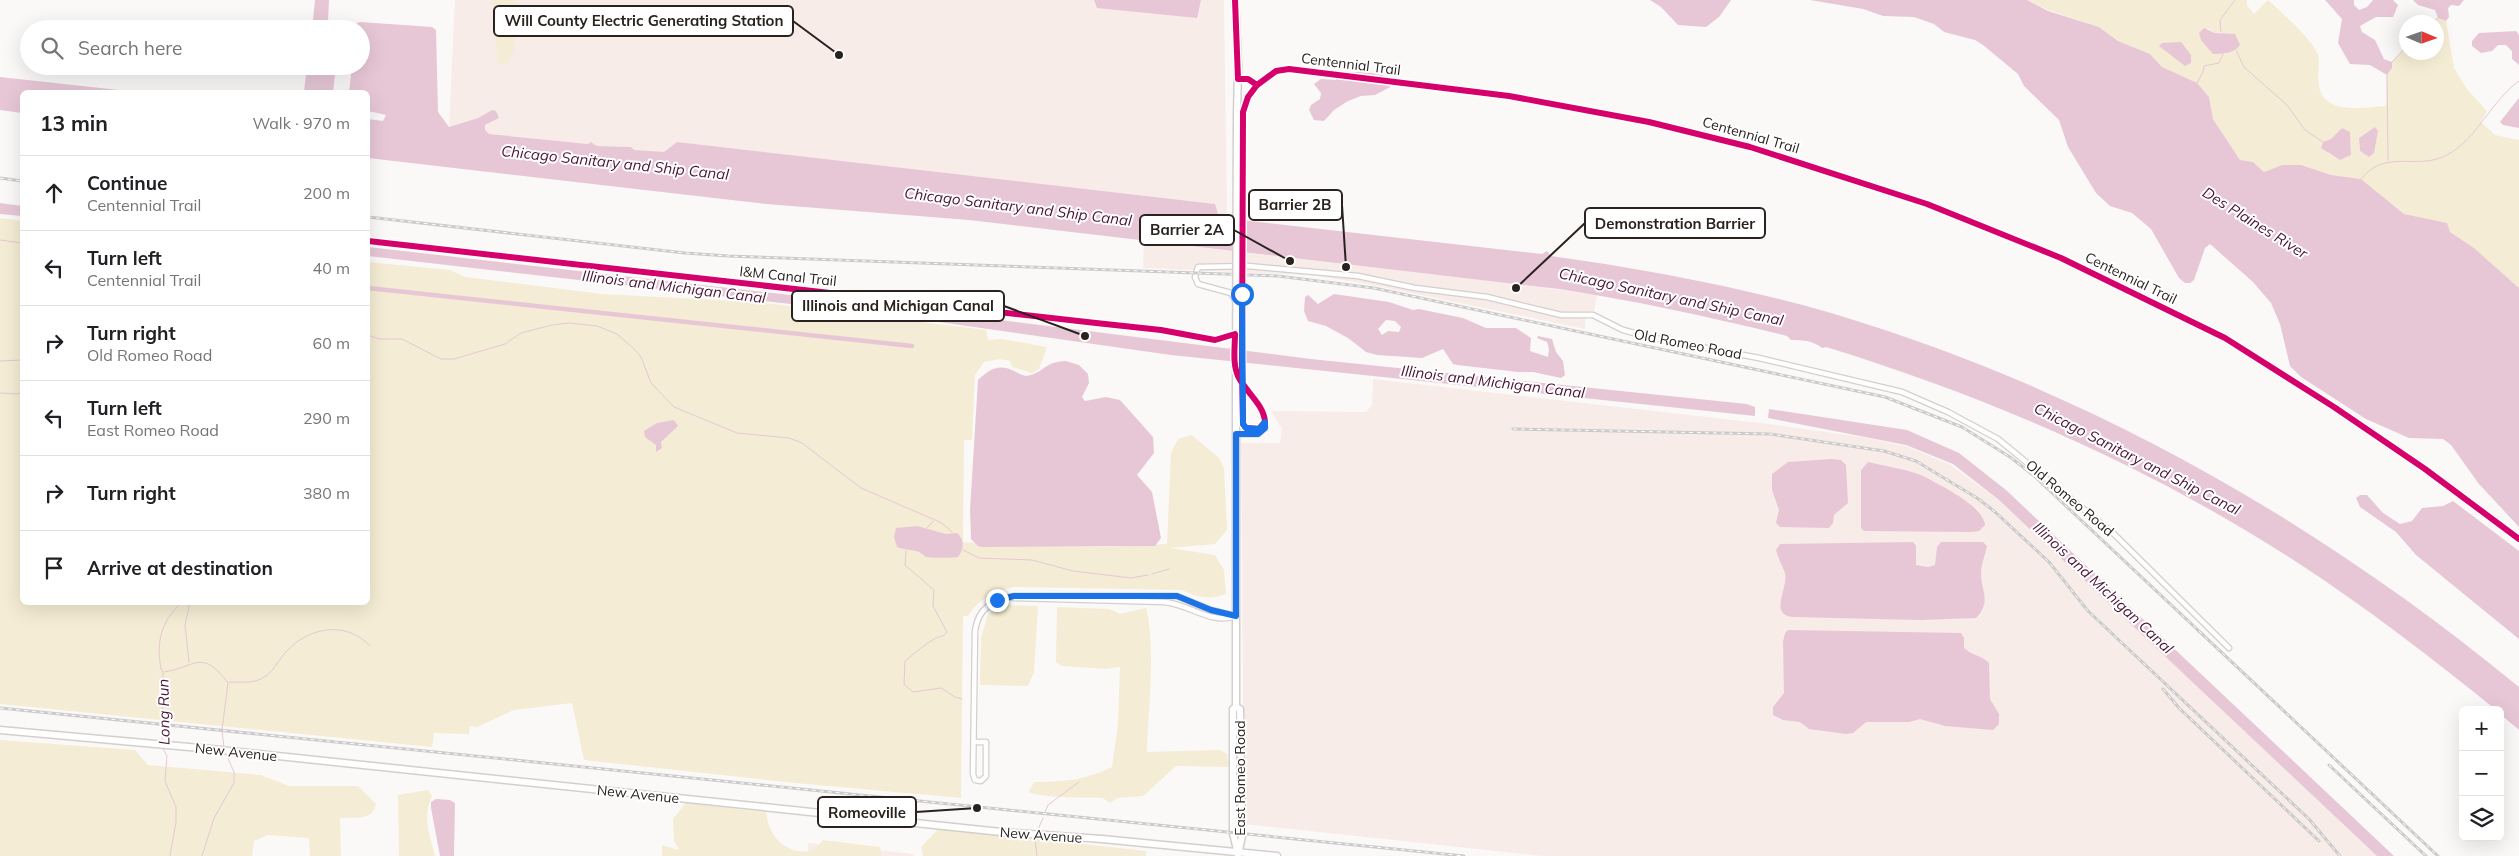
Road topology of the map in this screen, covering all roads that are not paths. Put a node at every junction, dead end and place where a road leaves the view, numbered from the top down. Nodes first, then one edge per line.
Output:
1 (1235, 0) edge
2 (1236, 434) junction
3 (1008, 597) junction
4 (1236, 616) junction
5 (2229, 648) dead end
6 (0, 730) edge
7 (974, 742) junction
8 (1238, 854) edge
9 (1277, 856) edge

1 - 2 main road, East Romeo Road, bridge
2 - 4 main road, East Romeo Road
2 - 5 street, Old Romeo Road, bridge
3 - 4 street
3 - 4 street
3 - 7 street
4 - 8 main road, East Romeo Road
6 - 8 main road, New Avenue
7 - 7 street
8 - 9 main road, New Avenue

